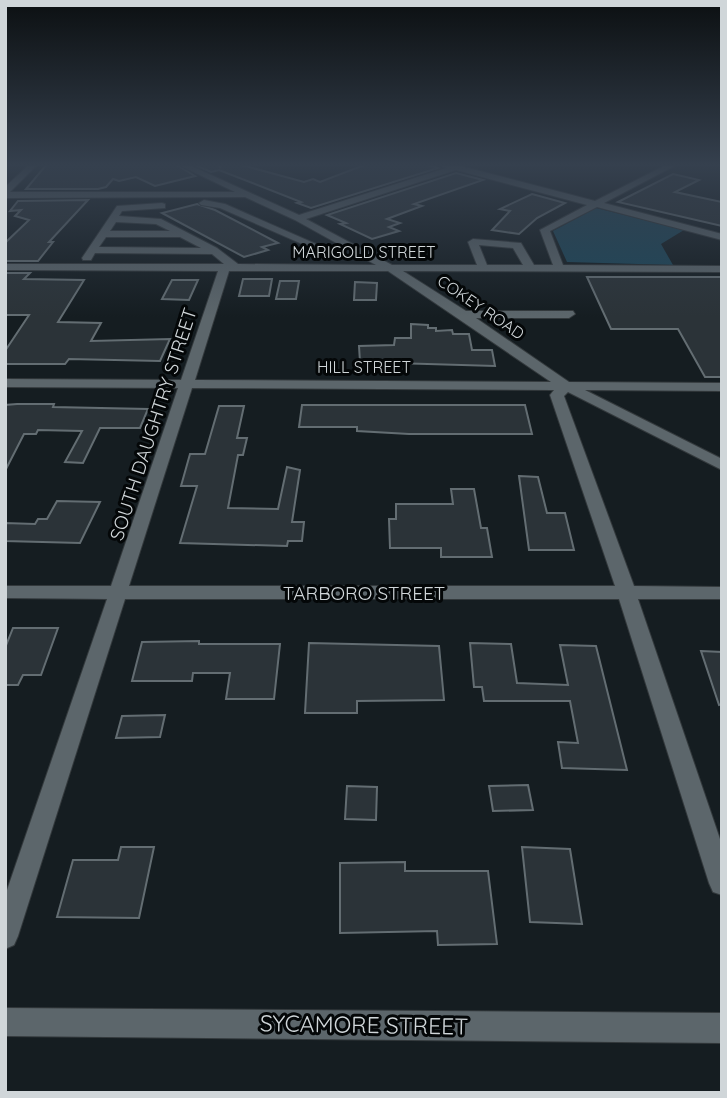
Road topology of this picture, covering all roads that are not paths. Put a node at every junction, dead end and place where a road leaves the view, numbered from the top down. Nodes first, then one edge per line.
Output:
1 (115, 215) edge
2 (241, 215) edge
3 (290, 215) edge
4 (309, 215) edge
5 (572, 215) edge
6 (641, 215) edge
7 (112, 219) junction
8 (298, 219) junction
9 (182, 233) junction
10 (102, 234) junction
11 (722, 237) edge
12 (92, 250) junction
13 (214, 251) junction
14 (336, 255) dead end
15 (5, 267) edge
16 (81, 267) junction
17 (230, 267) junction
18 (390, 268) junction
19 (483, 268) junction
20 (530, 268) junction
21 (559, 268) junction
22 (722, 269) edge
23 (569, 314) dead end
24 (463, 315) junction
25 (5, 383) edge
26 (187, 383) junction
27 (566, 386) junction
28 (722, 387) edge
29 (722, 465) edge
30 (5, 592) edge
31 (117, 592) junction
32 (722, 593) edge
33 (627, 594) junction
34 (722, 883) edge
35 (5, 936) edge
36 (5, 1022) edge
37 (722, 1028) edge

1 - 7 street
2 - 14 street
3 - 8 street, COKEY ROAD
4 - 8 street
5 - 21 street
6 - 11 street
7 - 9 street
7 - 10 street
8 - 18 street, COKEY ROAD
9 - 10 street
9 - 13 street
10 - 12 street
12 - 13 street
12 - 16 street
13 - 17 street
15 - 16 street, MARIGOLD STREET
16 - 17 street, MARIGOLD STREET
17 - 18 street, MARIGOLD STREET
17 - 26 street, SOUTH DAUGHTRY STREET
18 - 19 street, MARIGOLD STREET
18 - 24 street, COKEY ROAD
19 - 20 street, MARIGOLD STREET
19 - 20 street
20 - 21 street, MARIGOLD STREET
21 - 22 street, MARIGOLD STREET
23 - 24 street
24 - 27 street, COKEY ROAD
25 - 26 street, HILL STREET
26 - 27 street, HILL STREET
26 - 31 street, SOUTH DAUGHTRY STREET
27 - 28 street, HILL STREET
27 - 29 street, COKEY ROAD
27 - 33 street
30 - 31 street, TARBORO STREET
31 - 33 street, TARBORO STREET
31 - 35 street, SOUTH DAUGHTRY STREET
32 - 33 street, TARBORO STREET
33 - 34 street
36 - 37 street, SYCAMORE STREET

